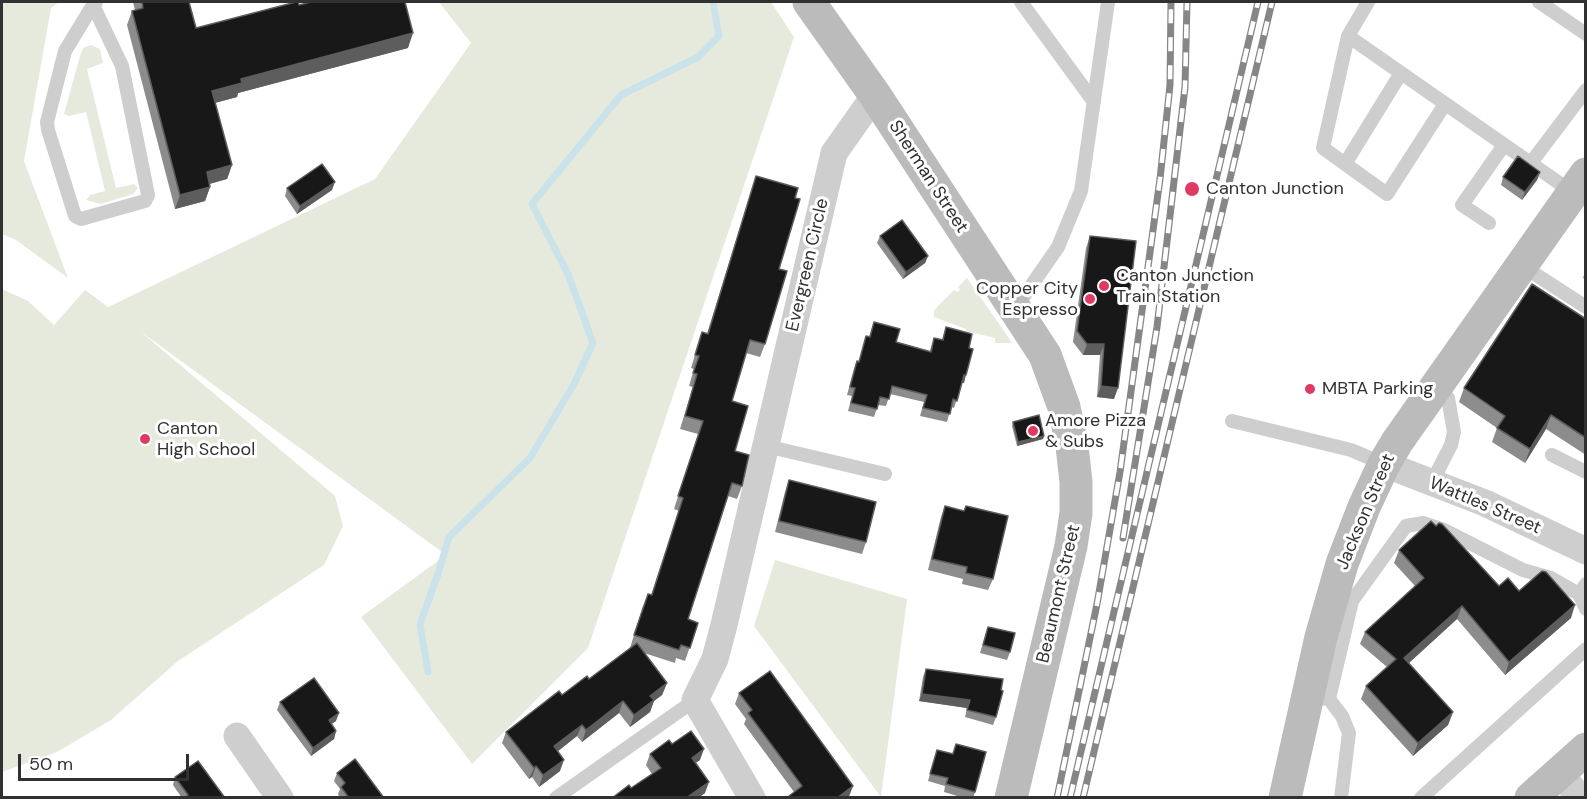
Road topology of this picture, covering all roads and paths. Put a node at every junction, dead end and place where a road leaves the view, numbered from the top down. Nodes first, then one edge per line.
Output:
1 (809, 2) edge
2 (1021, 2) edge
3 (1108, 2) edge
4 (1368, 2) edge
5 (1539, 2) edge
6 (94, 3) edge
7 (1586, 34) edge
8 (1348, 36) junction
9 (1401, 73) junction
10 (1586, 90) edge
11 (875, 95) junction
12 (1094, 102) junction
13 (1445, 104) junction
14 (1504, 145) junction
15 (1345, 164) junction
16 (1530, 164) junction
17 (1579, 183) edge
18 (1489, 223) dead end
19 (1521, 265) junction
20 (1586, 307) edge
21 (1015, 309) junction
22 (1045, 355) joint
23 (1436, 386) junction
24 (1232, 421) dead end
25 (766, 446) junction
26 (1552, 455) dead end
27 (1384, 464) junction
28 (1586, 472) edge
29 (885, 474) dead end
30 (1432, 482) junction
31 (1586, 551) edge
32 (1582, 589) edge
33 (1342, 599) junction
34 (1586, 609) edge
35 (1586, 649) edge
36 (1318, 698) junction
37 (695, 700) junction
38 (237, 736) dead end
39 (1586, 749) edge
40 (1559, 773) junction
41 (280, 798) edge
42 (556, 798) edge
43 (752, 798) edge
44 (1011, 798) edge
45 (1285, 798) edge
46 (1341, 798) edge
47 (1421, 798) edge
48 (1532, 798) edge
49 (1581, 798) edge

1 - 11 main road, Sherman Street
2 - 12 lane
3 - 12 lane
4 - 8 lane
5 - 7 lane
6 - 6 lane
8 - 9 lane
8 - 15 lane
9 - 13 lane
9 - 15 lane
10 - 16 lane
11 - 21 main road, Sherman Street
11 - 25 street, Evergreen Circle
12 - 21 lane
13 - 14 lane
13 - 15 lane
14 - 16 lane
14 - 18 lane
16 - 17 lane
17 - 19 main road, Jackson Street
19 - 20 lane
19 - 23 main road, Jackson Street
21 - 22 main road, Sherman Street
22 - 44 main road, Beaumont Street
23 - 27 main road, Jackson Street
23 - 30 lane
24 - 27 lane
25 - 29 lane
25 - 37 street, Evergreen Circle
26 - 28 lane
27 - 30 street, Wattles Street
27 - 33 main road, Jackson Street
30 - 31 street, Wattles Street
32 - 33 lane
32 - 34 lane
33 - 36 main road, Jackson Street
35 - 47 lane
36 - 45 main road, Jackson Street
36 - 46 lane
37 - 42 lane, Evergreen Circle
37 - 43 street
38 - 41 street
39 - 40 main road
40 - 48 main road
40 - 49 street

